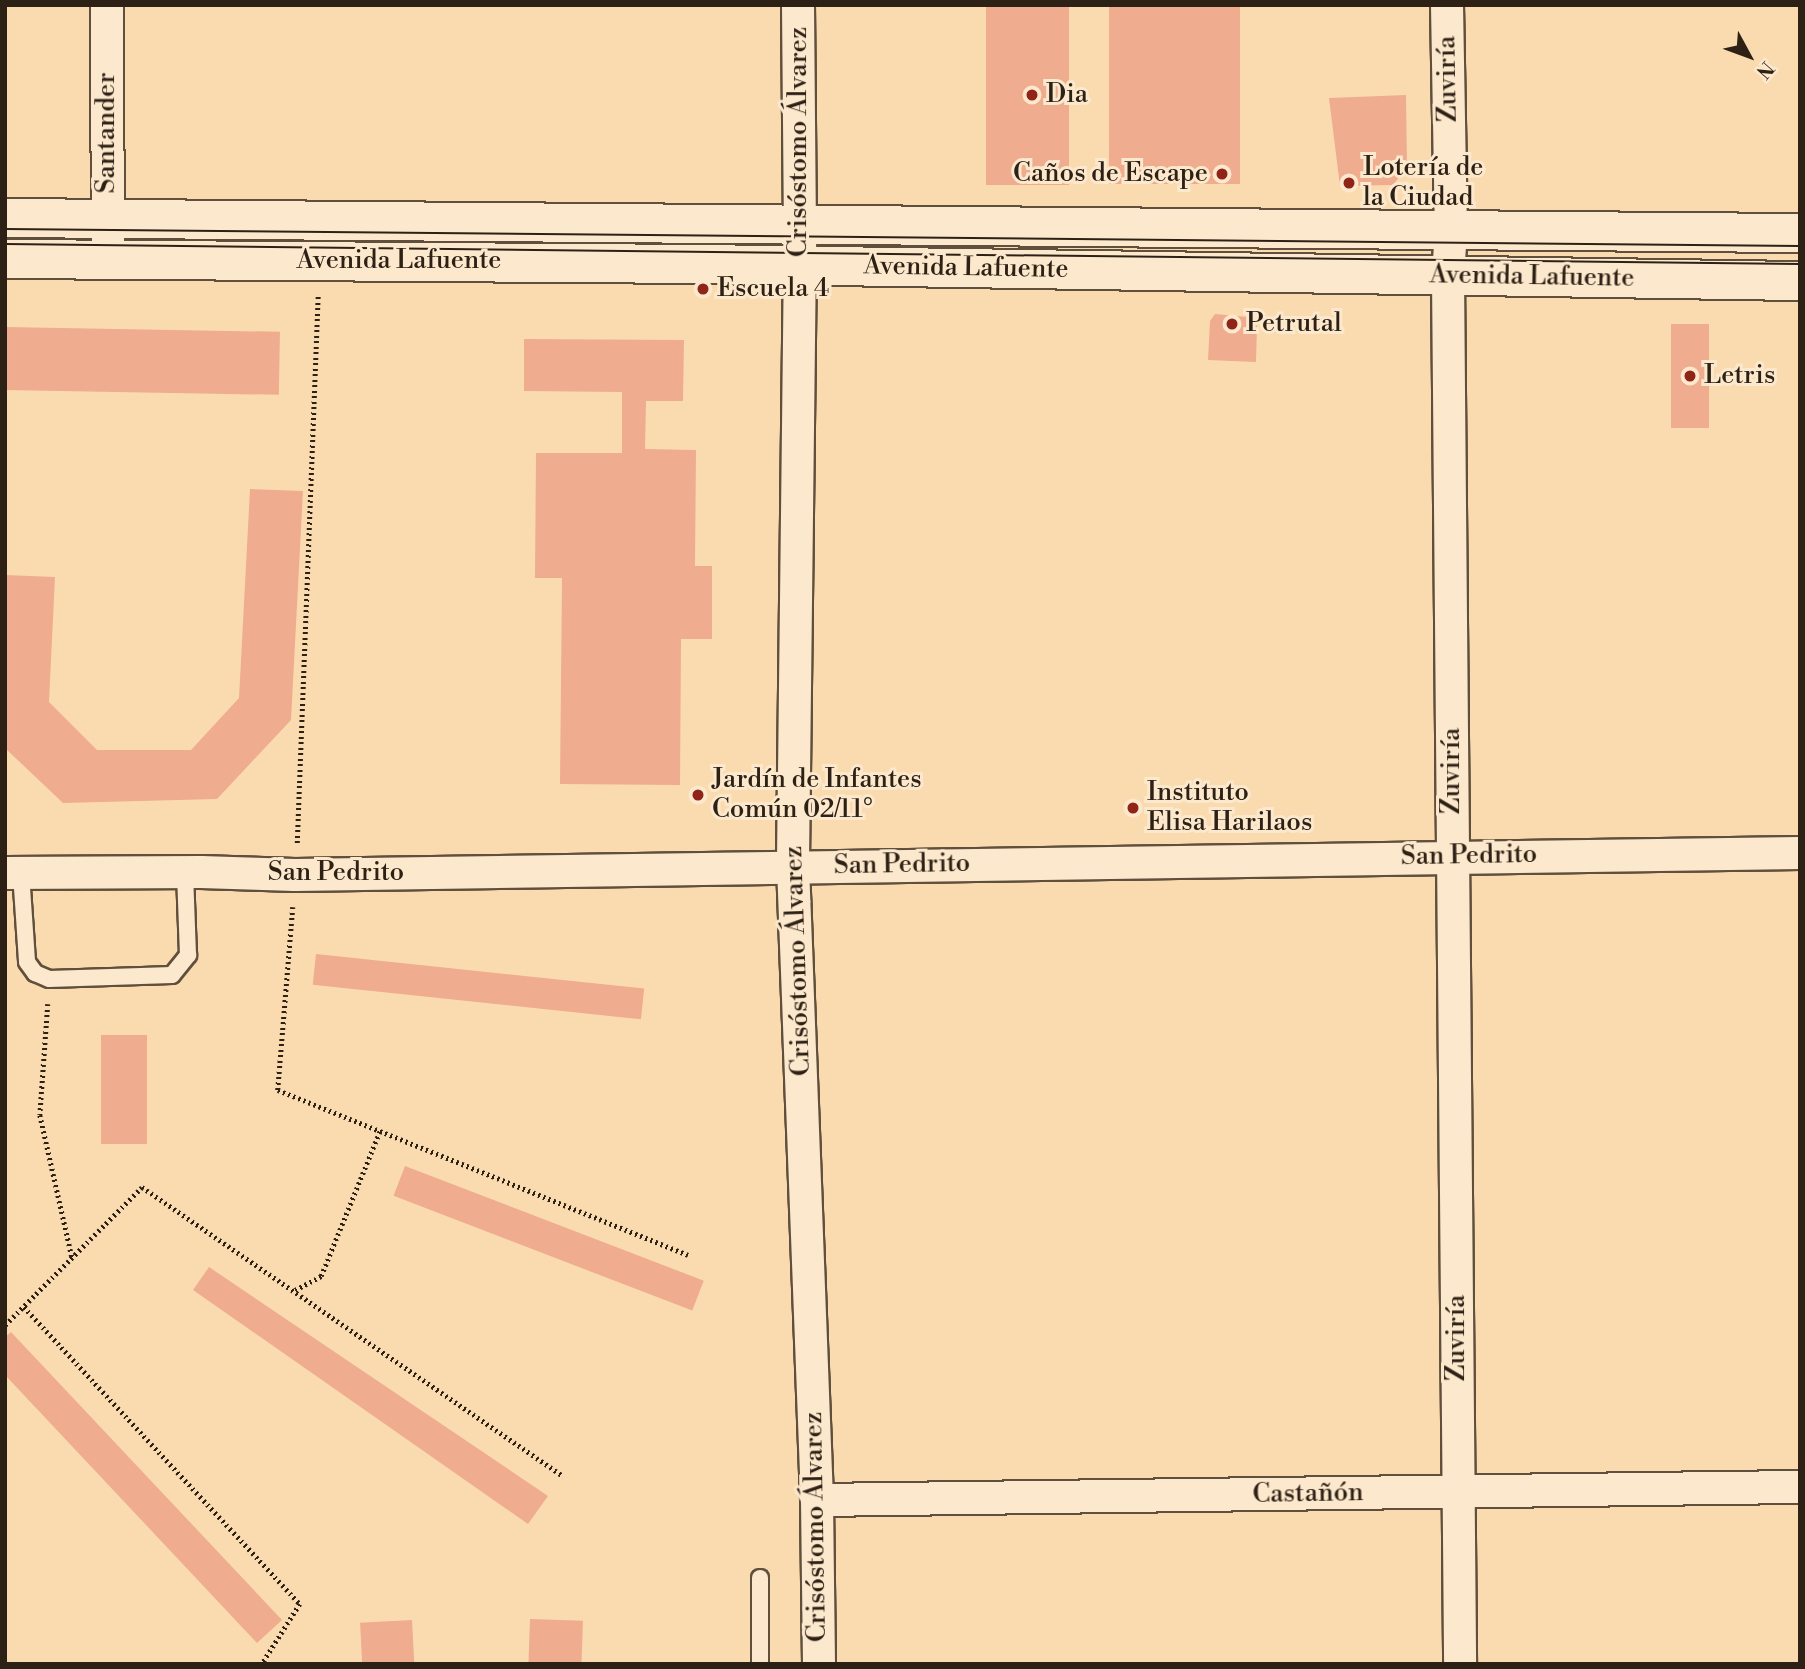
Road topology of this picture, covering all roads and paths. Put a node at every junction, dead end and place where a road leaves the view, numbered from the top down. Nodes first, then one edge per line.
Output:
1 (107, 5) edge
2 (798, 5) edge
3 (1447, 5) edge
4 (5, 219) edge
5 (107, 219) junction
6 (800, 225) junction
7 (1451, 230) junction
8 (1800, 233) edge
9 (5, 259) edge
10 (108, 261) junction
11 (800, 266) junction
12 (1448, 276) junction
13 (1800, 281) edge
14 (1800, 853) edge
15 (1453, 856) junction
16 (793, 866) junction
17 (185, 872) junction
18 (13, 873) edge
19 (48, 1004) dead end
20 (380, 1131) dead end
21 (72, 1258) junction
22 (295, 1290) junction
23 (24, 1307) junction
24 (5, 1325) edge
25 (563, 1476) dead end
26 (1800, 1486) edge
27 (1458, 1492) junction
28 (817, 1500) junction
29 (760, 1578) dead end
30 (262, 1664) edge
31 (760, 1664) edge
32 (819, 1664) edge
33 (1460, 1664) edge

1 - 5 street, Santander
2 - 6 street, Crisóstomo Álvarez
3 - 7 street, Zuviría
4 - 5 main road, Avenida Lafuente
5 - 6 main road, Avenida Lafuente
5 - 10 street, Santander
6 - 7 main road, Avenida Lafuente
6 - 11 street, Crisóstomo Álvarez
7 - 8 main road, Avenida Lafuente
7 - 12 street, Zuviría
9 - 10 main road, Avenida Lafuente
10 - 11 main road, Avenida Lafuente
11 - 12 main road, Avenida Lafuente
11 - 16 street, Crisóstomo Álvarez
12 - 13 main road, Avenida Lafuente
12 - 15 street, Zuviría
14 - 15 street, San Pedrito
15 - 16 street, San Pedrito
15 - 27 street, Zuviría
16 - 17 street, San Pedrito
16 - 28 street, Crisóstomo Álvarez
17 - 18 street, San Pedrito
17 - 18 lane
19 - 21 path
20 - 22 path
21 - 22 path
21 - 23 path
22 - 25 path
23 - 24 path
23 - 30 path
26 - 27 street, Castañón
27 - 28 street, Castañón
27 - 33 street, Zuviría
28 - 32 street, Crisóstomo Álvarez
29 - 31 lane

